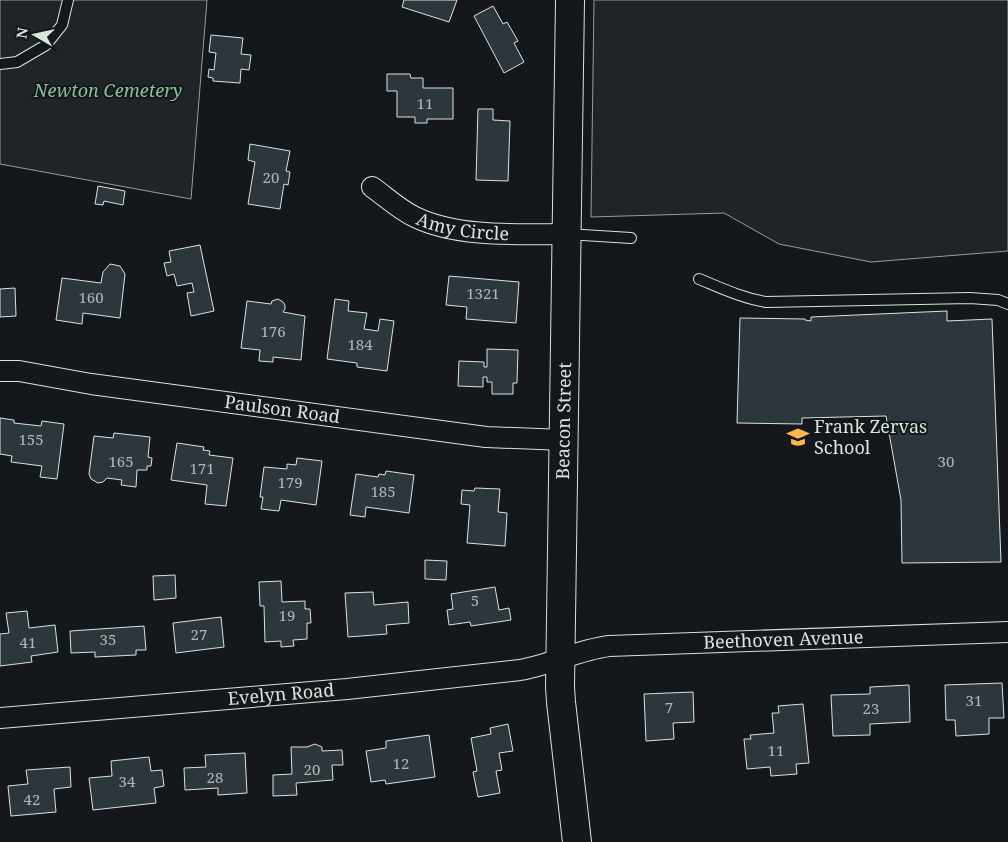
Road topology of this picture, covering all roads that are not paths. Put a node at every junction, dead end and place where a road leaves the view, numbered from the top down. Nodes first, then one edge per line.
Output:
1 (68, 0) edge
2 (570, 0) edge
3 (0, 64) edge
4 (372, 187) dead end
5 (566, 234) junction
6 (631, 238) dead end
7 (699, 278) dead end
8 (1008, 304) edge
9 (0, 371) edge
10 (564, 440) junction
11 (1008, 632) edge
12 (560, 658) junction
13 (0, 718) edge
14 (576, 842) edge

1 - 3 lane
2 - 5 main road, Beacon Street
4 - 5 street, Amy Circle
5 - 6 lane
5 - 10 main road, Beacon Street
7 - 8 lane
9 - 10 street, Paulson Road
10 - 12 main road, Beacon Street
11 - 12 street, Beethoven Avenue
12 - 13 street, Evelyn Road
12 - 14 main road, Beacon Street

